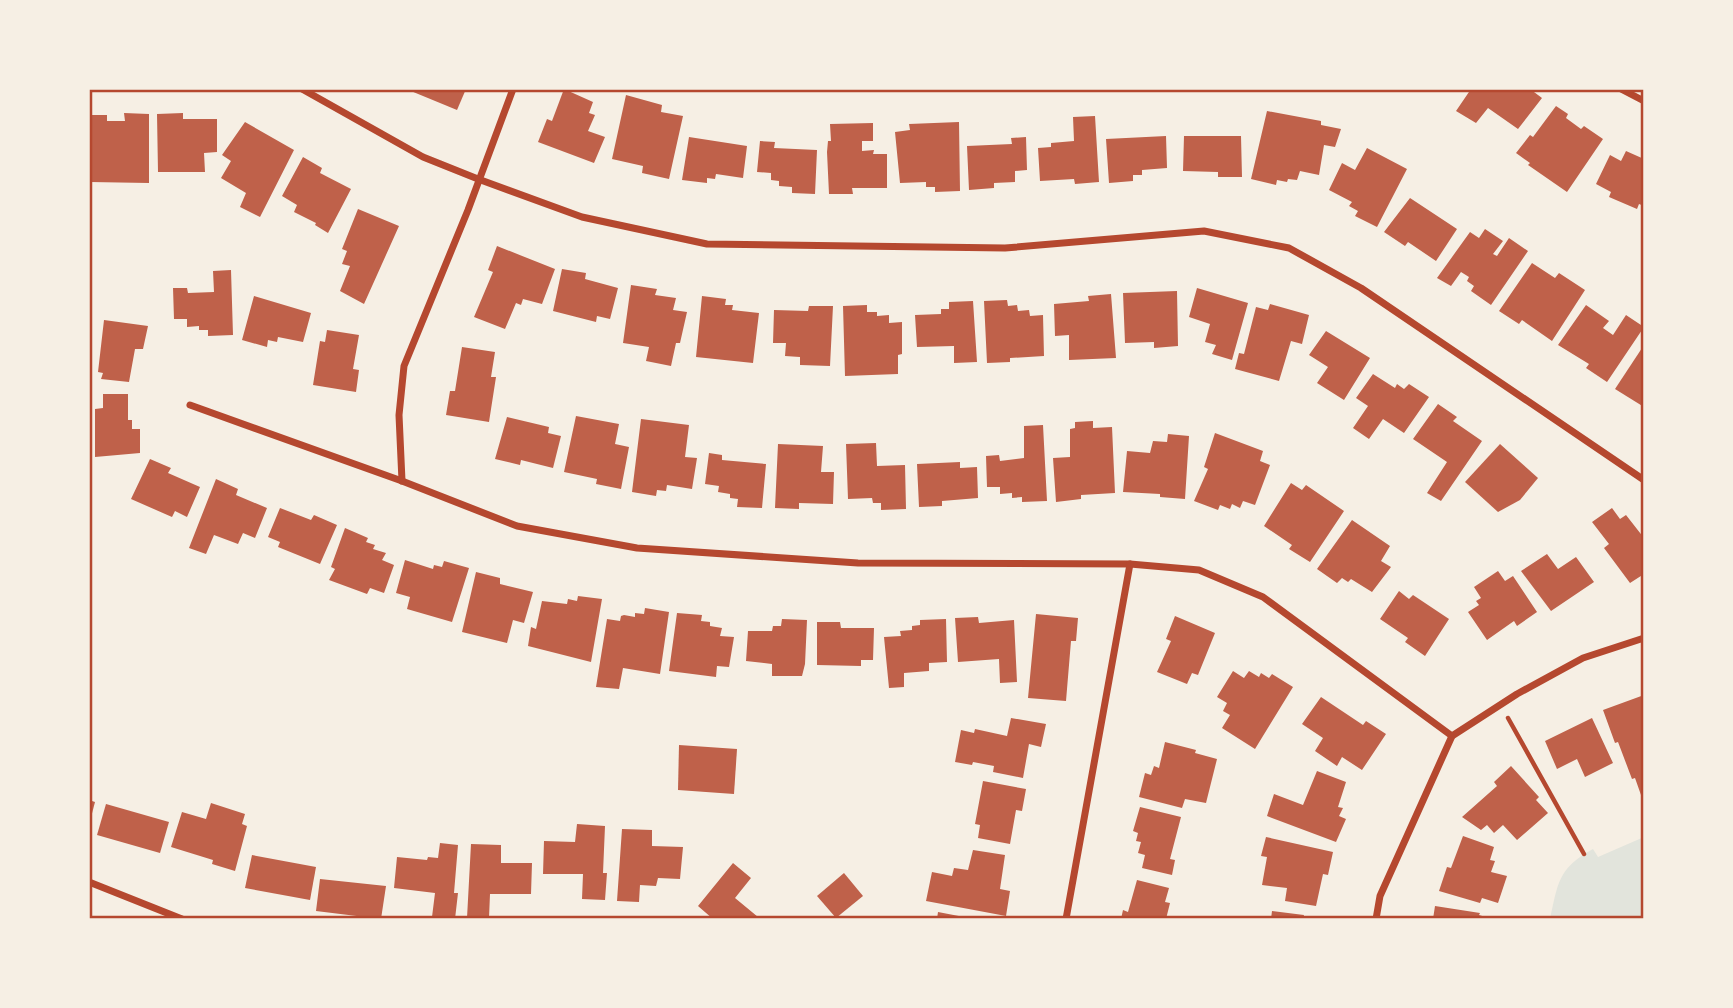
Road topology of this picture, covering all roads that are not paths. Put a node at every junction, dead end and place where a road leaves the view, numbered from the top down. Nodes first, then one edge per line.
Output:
1 (302, 89) edge
2 (513, 89) edge
3 (1621, 89) edge
4 (1644, 101) edge
5 (478, 179) junction
6 (190, 405) dead end
7 (1644, 480) edge
8 (402, 481) junction
9 (1130, 564) junction
10 (1644, 638) edge
11 (1452, 736) junction
12 (89, 882) edge
13 (182, 919) edge
14 (1066, 919) edge
15 (1376, 919) edge

1 - 5 street
2 - 5 street
3 - 4 street
5 - 7 street
5 - 8 street
6 - 8 street
8 - 9 street
9 - 11 street
9 - 14 street
10 - 11 street
11 - 15 street
12 - 13 street

